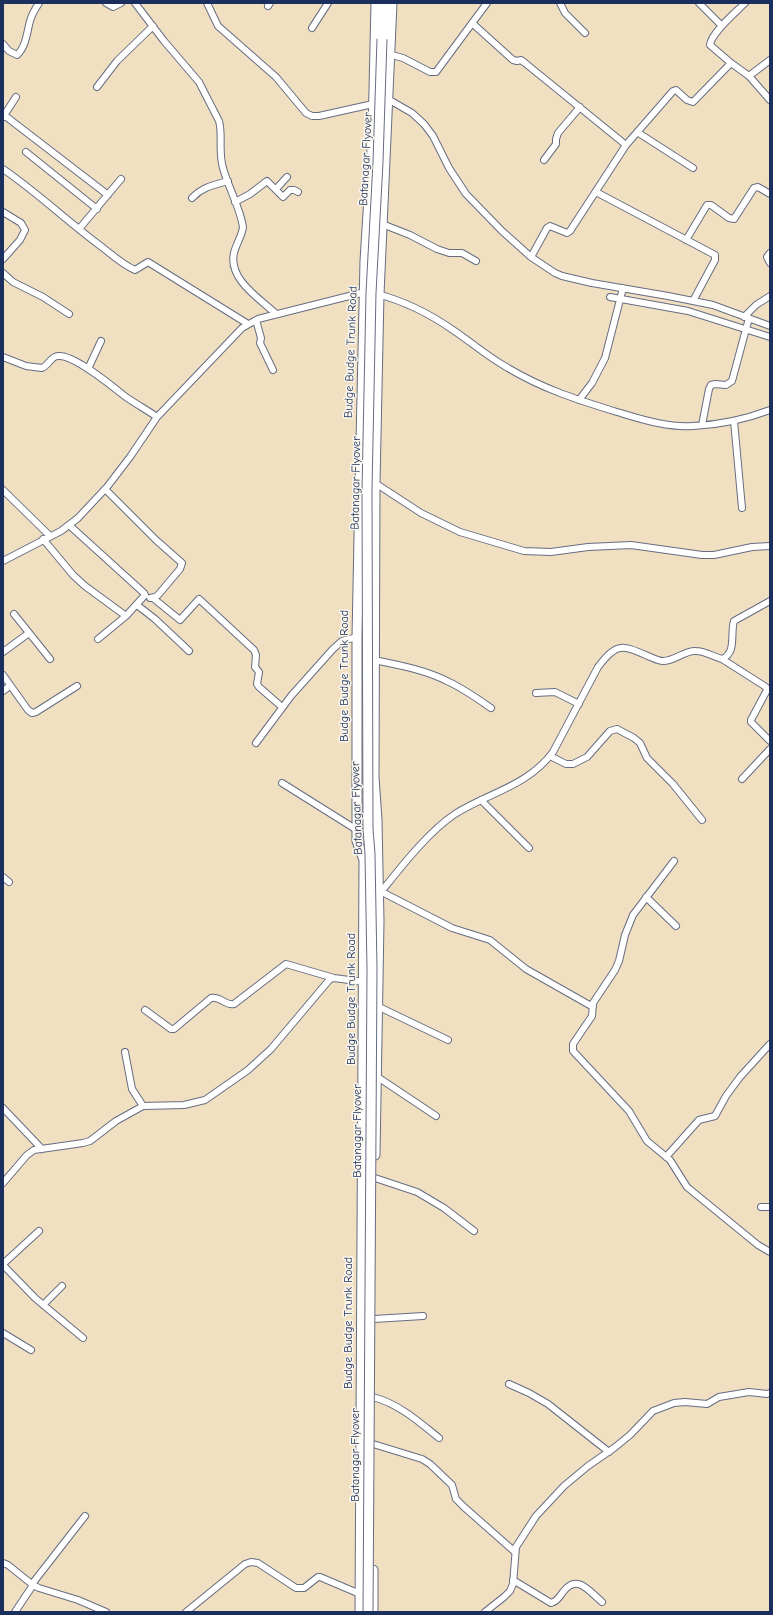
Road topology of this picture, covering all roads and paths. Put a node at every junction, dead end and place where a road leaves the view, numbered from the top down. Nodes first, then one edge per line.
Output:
1 (39, 3) edge
2 (106, 3) edge
3 (121, 3) edge
4 (135, 3) edge
5 (207, 3) edge
6 (328, 3) edge
7 (376, 3) edge
8 (384, 3) edge
9 (392, 3) edge
10 (487, 3) edge
11 (560, 3) edge
12 (700, 3) edge
13 (745, 3) edge
14 (472, 23) junction
15 (153, 26) junction
16 (722, 26) junction
17 (312, 28) dead end
18 (585, 33) dead end
19 (3, 44) edge
20 (388, 54) junction
21 (770, 60) edge
22 (731, 63) junction
23 (749, 76) junction
24 (97, 87) dead end
25 (16, 97) dead end
26 (770, 100) edge
27 (387, 102) junction
28 (372, 105) junction
29 (580, 107) junction
30 (4, 116) edge
31 (637, 132) junction
32 (626, 145) junction
33 (26, 152) dead end
34 (544, 160) dead end
35 (693, 168) dead end
36 (3, 169) edge
37 (287, 177) dead end
38 (121, 179) dead end
39 (228, 181) junction
40 (276, 189) junction
41 (298, 192) dead end
42 (596, 192) junction
43 (770, 194) edge
44 (108, 195) junction
45 (192, 198) dead end
46 (235, 202) junction
47 (97, 209) junction
48 (4, 212) edge
49 (382, 224) junction
50 (79, 229) junction
51 (686, 240) junction
52 (770, 253) edge
53 (531, 257) junction
54 (3, 259) edge
55 (476, 262) dead end
56 (770, 263) edge
57 (3, 273) edge
58 (624, 288) junction
59 (365, 292) junction
60 (379, 294) junction
61 (770, 296) edge
62 (610, 297) dead end
63 (622, 299) junction
64 (693, 300) junction
65 (69, 314) dead end
66 (276, 314) junction
67 (256, 320) junction
68 (747, 323) junction
69 (248, 324) junction
70 (770, 326) edge
71 (770, 337) edge
72 (101, 341) dead end
73 (3, 356) edge
74 (88, 369) junction
75 (273, 370) dead end
76 (579, 400) junction
77 (770, 410) edge
78 (157, 417) junction
79 (734, 421) junction
80 (702, 425) junction
81 (375, 483) junction
82 (105, 489) junction
83 (3, 490) edge
84 (742, 508) dead end
85 (69, 524) junction
86 (50, 536) junction
87 (43, 539) junction
88 (770, 546) edge
89 (3, 561) edge
90 (144, 598) junction
91 (153, 598) junction
92 (770, 601) edge
93 (136, 605) junction
94 (14, 614) dead end
95 (126, 616) junction
96 (29, 633) junction
97 (357, 637) junction
98 (98, 639) dead end
99 (189, 651) dead end
100 (3, 652) edge
101 (50, 659) dead end
102 (374, 660) junction
103 (722, 660) junction
104 (3, 675) edge
105 (10, 686) junction
106 (77, 686) dead end
107 (3, 691) edge
108 (536, 693) dead end
109 (579, 704) junction
110 (282, 707) junction
111 (492, 708) dead end
112 (770, 741) edge
113 (256, 743) dead end
114 (770, 749) edge
115 (550, 756) junction
116 (742, 779) dead end
117 (282, 783) dead end
118 (481, 800) junction
119 (702, 820) dead end
120 (357, 830) junction
121 (529, 848) dead end
122 (674, 861) dead end
123 (3, 877) edge
124 (9, 882) dead end
125 (364, 890) junction
126 (379, 891) junction
127 (646, 897) junction
128 (676, 926) dead end
129 (334, 978) junction
130 (364, 982) junction
131 (377, 1006) junction
132 (593, 1007) junction
133 (145, 1010) dead end
134 (448, 1040) dead end
135 (770, 1044) edge
136 (125, 1052) dead end
137 (376, 1076) junction
138 (143, 1106) junction
139 (3, 1108) edge
140 (436, 1116) dead end
141 (42, 1148) junction
142 (666, 1157) junction
143 (375, 1178) junction
144 (3, 1183) edge
145 (761, 1207) dead end
146 (770, 1207) edge
147 (39, 1231) dead end
148 (474, 1231) dead end
149 (770, 1252) edge
150 (3, 1264) edge
151 (62, 1286) dead end
152 (43, 1305) junction
153 (423, 1316) dead end
154 (374, 1319) junction
155 (3, 1333) edge
156 (83, 1338) dead end
157 (30, 1350) dead end
158 (509, 1384) dead end
159 (770, 1393) edge
160 (373, 1397) junction
161 (439, 1438) dead end
162 (373, 1444) junction
163 (609, 1452) junction
164 (85, 1516) dead end
165 (515, 1552) junction
166 (3, 1563) edge
167 (513, 1580) junction
168 (32, 1584) junction
169 (360, 1594) junction
170 (602, 1602) dead end
171 (15, 1612) edge
172 (106, 1612) edge
173 (186, 1612) edge
174 (360, 1612) edge
175 (368, 1612) edge
176 (373, 1612) edge
177 (485, 1612) edge

1 - 19 street
2 - 3 street
4 - 15 street
5 - 28 street
6 - 17 street
7 - 28 street, Budge Budge Trunk Road
8 - 175 street, Batanagar Flyover, bridge
9 - 20 street, Budge Budge Trunk Road
10 - 14 street
11 - 18 street
12 - 16 street
13 - 16 street
14 - 20 street
14 - 29 street
15 - 24 street
15 - 39 street
16 - 22 street
20 - 27 street, Budge Budge Trunk Road
21 - 23 street
22 - 23 street
22 - 31 street
23 - 26 street
25 - 30 street
27 - 49 street, Budge Budge Trunk Road
27 - 53 street
28 - 59 street, Budge Budge Trunk Road
29 - 32 street
29 - 34 street
30 - 44 street
31 - 32 street
31 - 35 street
32 - 42 street
33 - 47 street
36 - 50 street
37 - 40 street
38 - 44 street
39 - 45 street
39 - 46 street
40 - 41 street
40 - 46 street
42 - 51 street
42 - 53 street
43 - 51 street
44 - 47 street
46 - 66 street
47 - 50 street
48 - 54 street
49 - 55 street
49 - 60 street, Budge Budge Trunk Road
50 - 69 street
51 - 64 street
52 - 56 street
53 - 58 street
57 - 65 street
58 - 63 street
58 - 64 street
59 - 60 street
59 - 66 street
59 - 97 street, Budge Budge Trunk Road
60 - 76 street
60 - 81 street, Budge Budge Trunk Road
61 - 68 street
62 - 63 street
63 - 68 street
63 - 76 street
64 - 68 street
66 - 67 street
67 - 69 street
67 - 75 street
68 - 70 street
68 - 71 street
68 - 80 street
69 - 78 street
72 - 74 street
73 - 74 street
74 - 78 street
76 - 80 street
77 - 79 street
78 - 82 street
79 - 80 street
79 - 84 street
81 - 88 street
81 - 102 street, Budge Budge Trunk Road
82 - 85 street
82 - 91 street
83 - 86 street
85 - 86 street
85 - 90 street
86 - 87 street
87 - 89 street
87 - 95 street
90 - 91 street
90 - 93 street
91 - 110 street
92 - 103 street
93 - 95 street
93 - 99 street
94 - 96 street
95 - 98 street
96 - 100 street
96 - 101 street
97 - 110 street
97 - 120 street, Budge Budge Trunk Road
102 - 111 street
102 - 126 street, Budge Budge Trunk Road
103 - 109 street
103 - 112 street
104 - 105 street
105 - 106 street
105 - 107 street
108 - 109 street
109 - 115 street
110 - 113 street
114 - 116 street
115 - 118 street
115 - 119 street
117 - 120 street
118 - 121 street
118 - 126 street
120 - 125 street, Budge Budge Trunk Road
122 - 127 street
123 - 124 street
125 - 126 street
125 - 130 street, Budge Budge Trunk Road
126 - 131 street, Budge Budge Trunk Road
126 - 132 street
127 - 128 street
127 - 132 street
129 - 130 street
129 - 133 street
129 - 138 street
130 - 169 street, Budge Budge Trunk Road
131 - 134 street
131 - 137 street, Budge Budge Trunk Road
132 - 142 street
135 - 142 street
136 - 138 street
137 - 140 street
137 - 143 street, Budge Budge Trunk Road
138 - 141 street
139 - 141 street
141 - 144 street
142 - 149 street
143 - 148 street
143 - 154 street, Budge Budge Trunk Road
145 - 146 street
147 - 150 street
150 - 152 street
151 - 152 street
152 - 156 street
153 - 154 street
154 - 160 street, Budge Budge Trunk Road
155 - 157 street
158 - 163 street
159 - 163 street
160 - 161 street
160 - 162 street, Budge Budge Trunk Road
162 - 165 street
162 - 176 street, Budge Budge Trunk Road
163 - 165 street
164 - 168 street
165 - 167 street
166 - 168 street
167 - 170 street
167 - 177 street
168 - 171 street
168 - 172 street
169 - 173 street
169 - 174 street, Budge Budge Trunk Road

